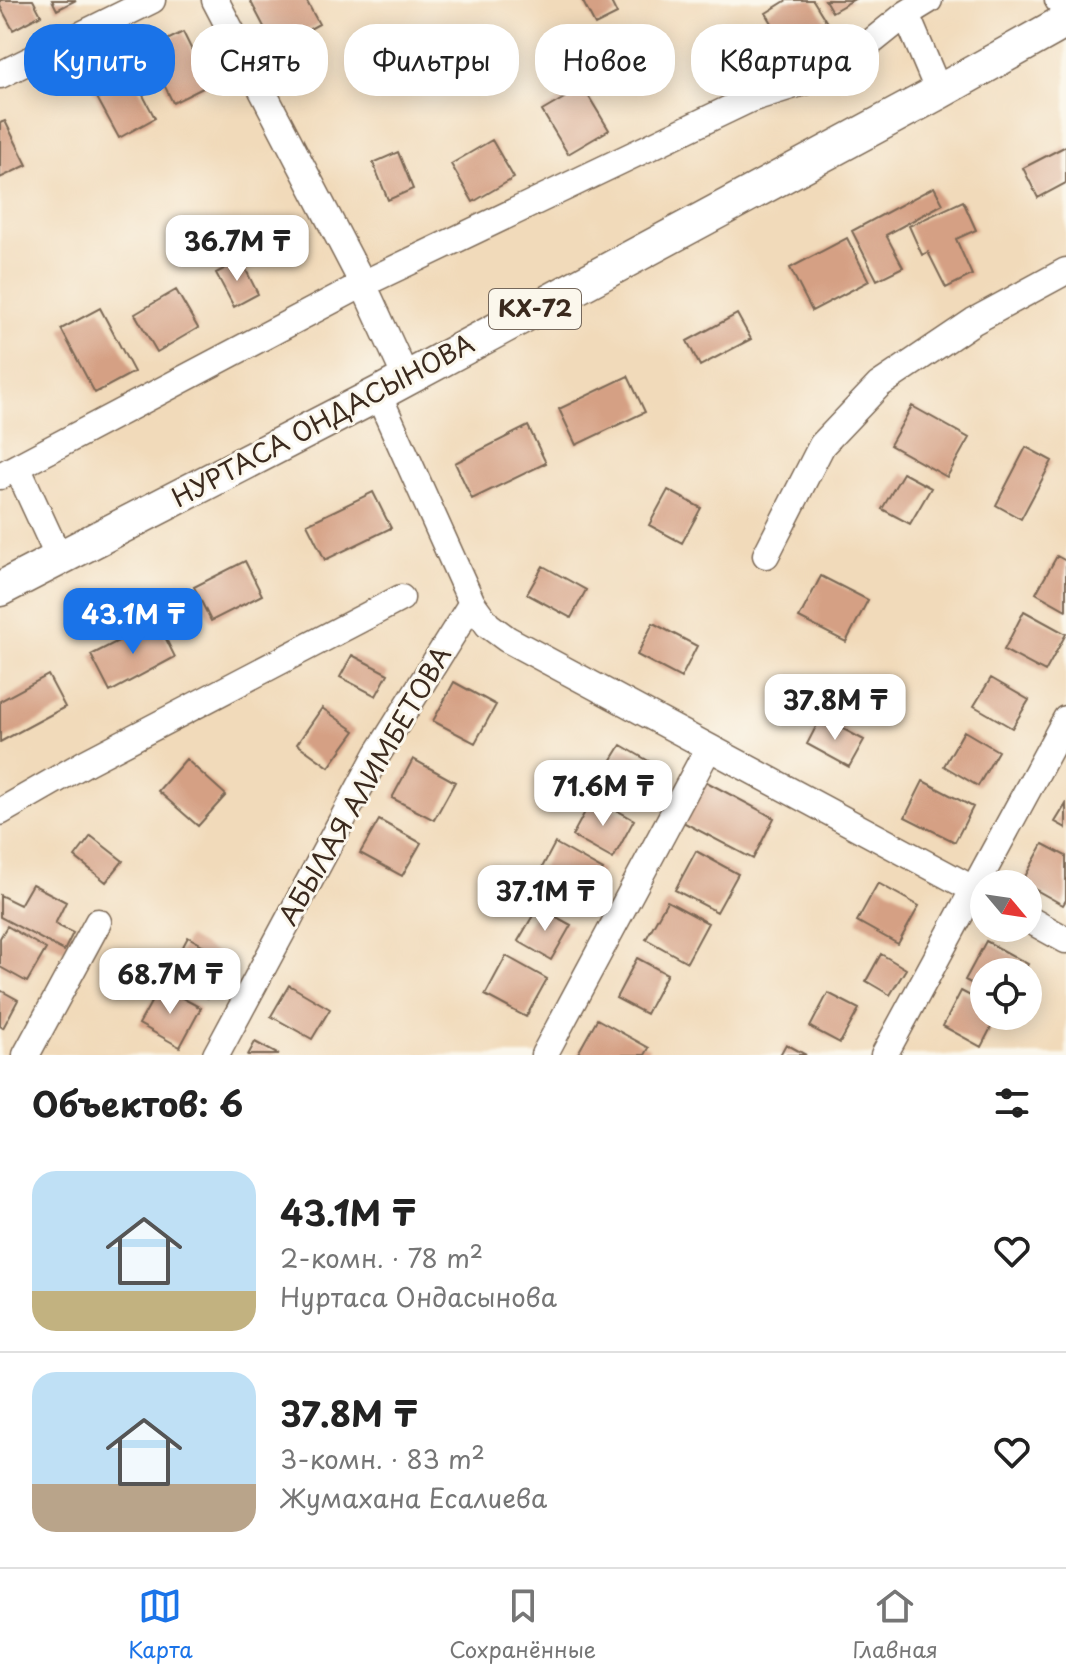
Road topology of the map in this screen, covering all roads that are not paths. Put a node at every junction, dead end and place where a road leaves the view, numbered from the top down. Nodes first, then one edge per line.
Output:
1 (152, 0) edge
2 (215, 0) edge
3 (929, 0) edge
4 (1058, 0) edge
5 (1066, 7) edge
6 (906, 14) junction
7 (1066, 21) edge
8 (0, 75) edge
9 (939, 92) junction
10 (1066, 271) edge
11 (363, 284) junction
12 (392, 386) junction
13 (8, 471) edge
14 (766, 555) dead end
15 (59, 558) junction
16 (0, 589) edge
17 (401, 598) dead end
18 (472, 603) junction
19 (1066, 719) edge
20 (708, 749) junction
21 (0, 812) edge
22 (990, 870) edge
23 (970, 888) edge
24 (970, 908) edge
25 (98, 922) dead end
26 (1042, 927) edge
27 (1066, 940) edge
28 (26, 1055) edge
29 (216, 1055) edge
30 (544, 1055) edge
31 (884, 1055) edge

1 - 8 street
2 - 11 street
3 - 6 street
4 - 5 street
6 - 9 street
6 - 11 street
7 - 9 main road, НУРТАСА ОНДАСЫНОВА / КХ-72
9 - 12 main road, НУРТАСА ОНДАСЫНОВА / КХ-72
10 - 14 street
11 - 12 street
11 - 13 street
12 - 15 main road, НУРТАСА ОНДАСЫНОВА / КХ-72
12 - 18 street
13 - 15 street
15 - 16 main road, НУРТАСА ОНДАСЫНОВА / КХ-72
17 - 21 street
18 - 20 street
18 - 29 street, АБЫЛАЯ АЛИМБЕТОВА
19 - 22 street
20 - 23 street
20 - 30 street
24 - 31 street
25 - 28 street
26 - 27 street

